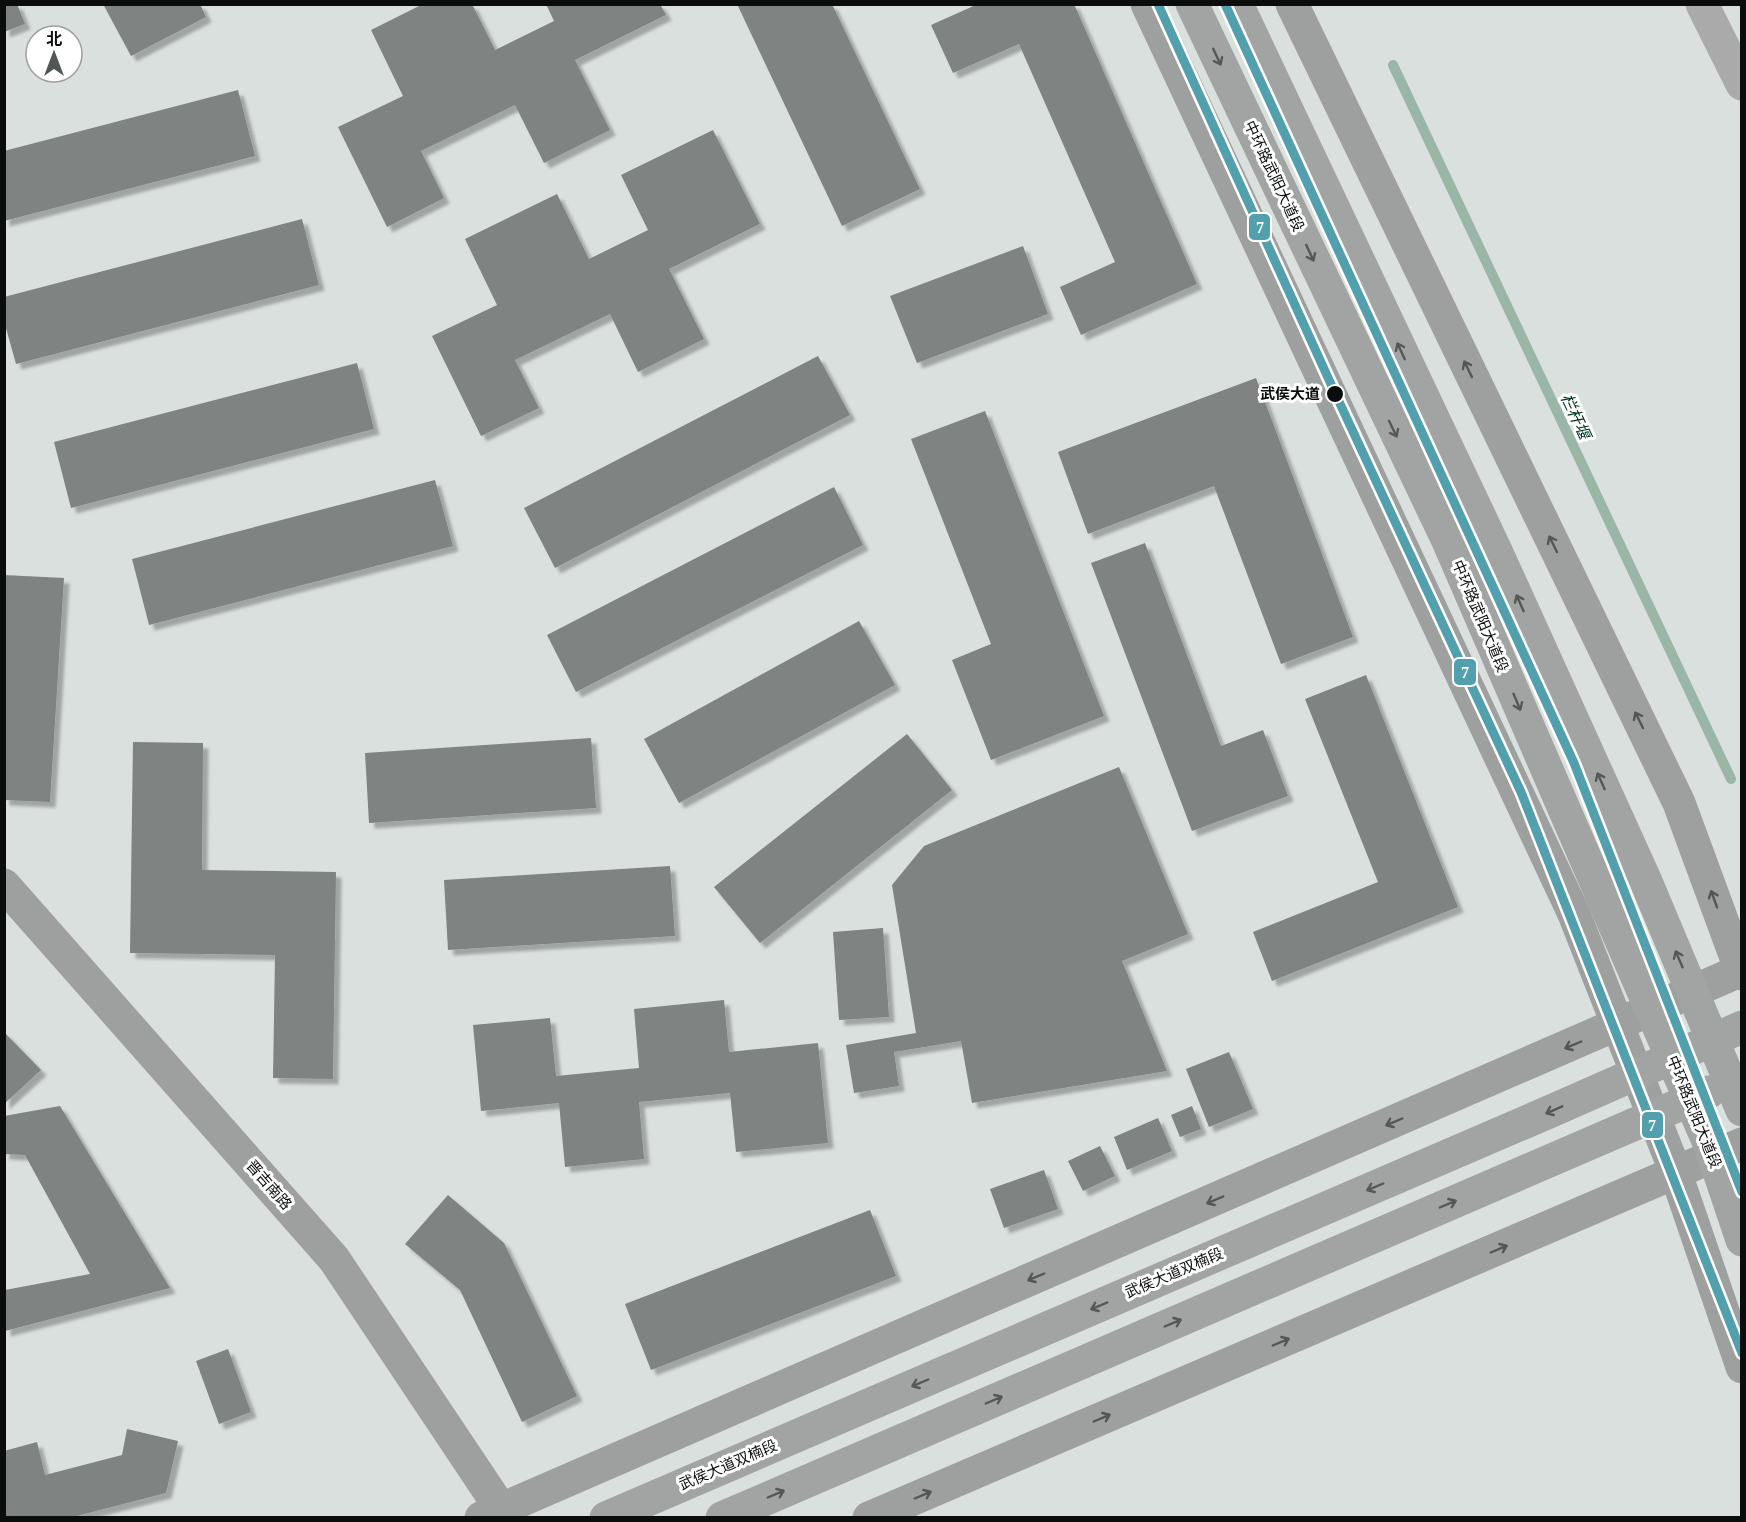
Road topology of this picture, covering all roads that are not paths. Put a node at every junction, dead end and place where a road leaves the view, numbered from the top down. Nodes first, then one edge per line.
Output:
1 (1147, 4) edge
2 (1192, 4) edge
3 (1237, 4) edge
4 (1292, 4) edge
5 (1702, 4) edge
6 (1742, 84) edge
7 (4, 885) edge
8 (1741, 972) edge
9 (1618, 1025) junction
10 (1742, 1027) edge
11 (1742, 1078) edge
12 (1742, 1110) edge
13 (1742, 1144) edge
14 (1676, 1174) junction
15 (1742, 1239) edge
16 (1742, 1367) edge
17 (491, 1513) edge
18 (606, 1518) edge
19 (722, 1518) edge
20 (869, 1518) edge

1 - 9 main road
2 -> 15 main road, 中环路武阳大道段, bridge
12 -> 3 main road, bridge
8 -> 4 main road
5 - 6 street
7 - 17 main road, 晋吉南路
8 - 9 main road
9 - 14 main road
9 -> 17 main road
10 -> 18 main road, 武侯大道双楠段, bridge
19 -> 11 main road, bridge
13 - 14 main road
14 - 16 main road
20 -> 14 main road

